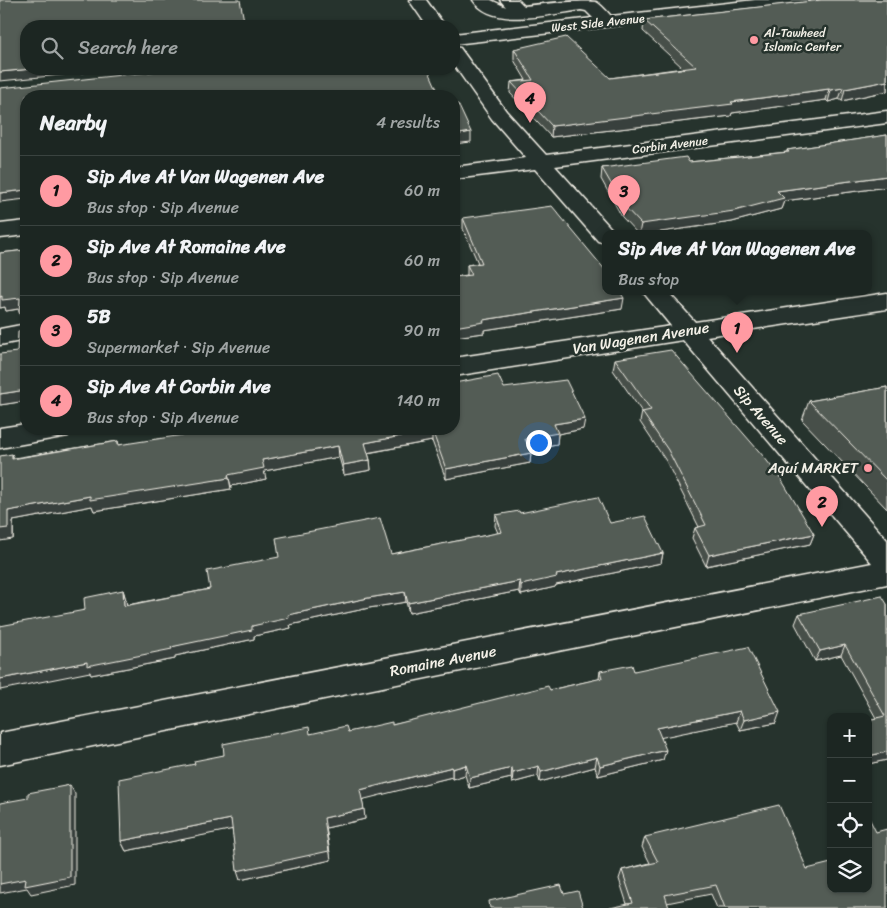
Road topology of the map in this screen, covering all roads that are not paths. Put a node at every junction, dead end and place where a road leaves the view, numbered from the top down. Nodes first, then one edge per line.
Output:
1 (417, 0) edge
2 (481, 0) edge
3 (657, 0) edge
4 (801, 0) edge
5 (514, 6) edge
6 (673, 15) junction
7 (432, 20) edge
8 (607, 22) junction
9 (460, 38) edge
10 (460, 61) edge
11 (887, 117) edge
12 (540, 162) junction
13 (460, 173) edge
14 (20, 229) edge
15 (0, 231) edge
16 (602, 232) edge
17 (658, 295) edge
18 (887, 301) edge
19 (689, 330) junction
20 (20, 333) edge
21 (0, 337) edge
22 (460, 366) edge
23 (20, 435) edge
24 (0, 438) edge
25 (887, 560) edge
26 (887, 572) edge
27 (0, 749) edge

1 - 7 street
2 - 5 street
3 - 6 street
4 - 6 street, West Side Avenue
5 - 8 street
6 - 8 street, West Side Avenue
8 - 9 street, West Side Avenue
10 - 12 street
11 - 12 street, Corbin Avenue
12 - 13 street, Corbin Avenue
12 - 16 street
14 - 15 street
17 - 19 street, Sip Avenue
18 - 19 street, Van Wagenen Avenue
19 - 22 street, Van Wagenen Avenue
19 - 25 street, Sip Avenue
20 - 21 street
23 - 24 street
26 - 27 street, Romaine Avenue

